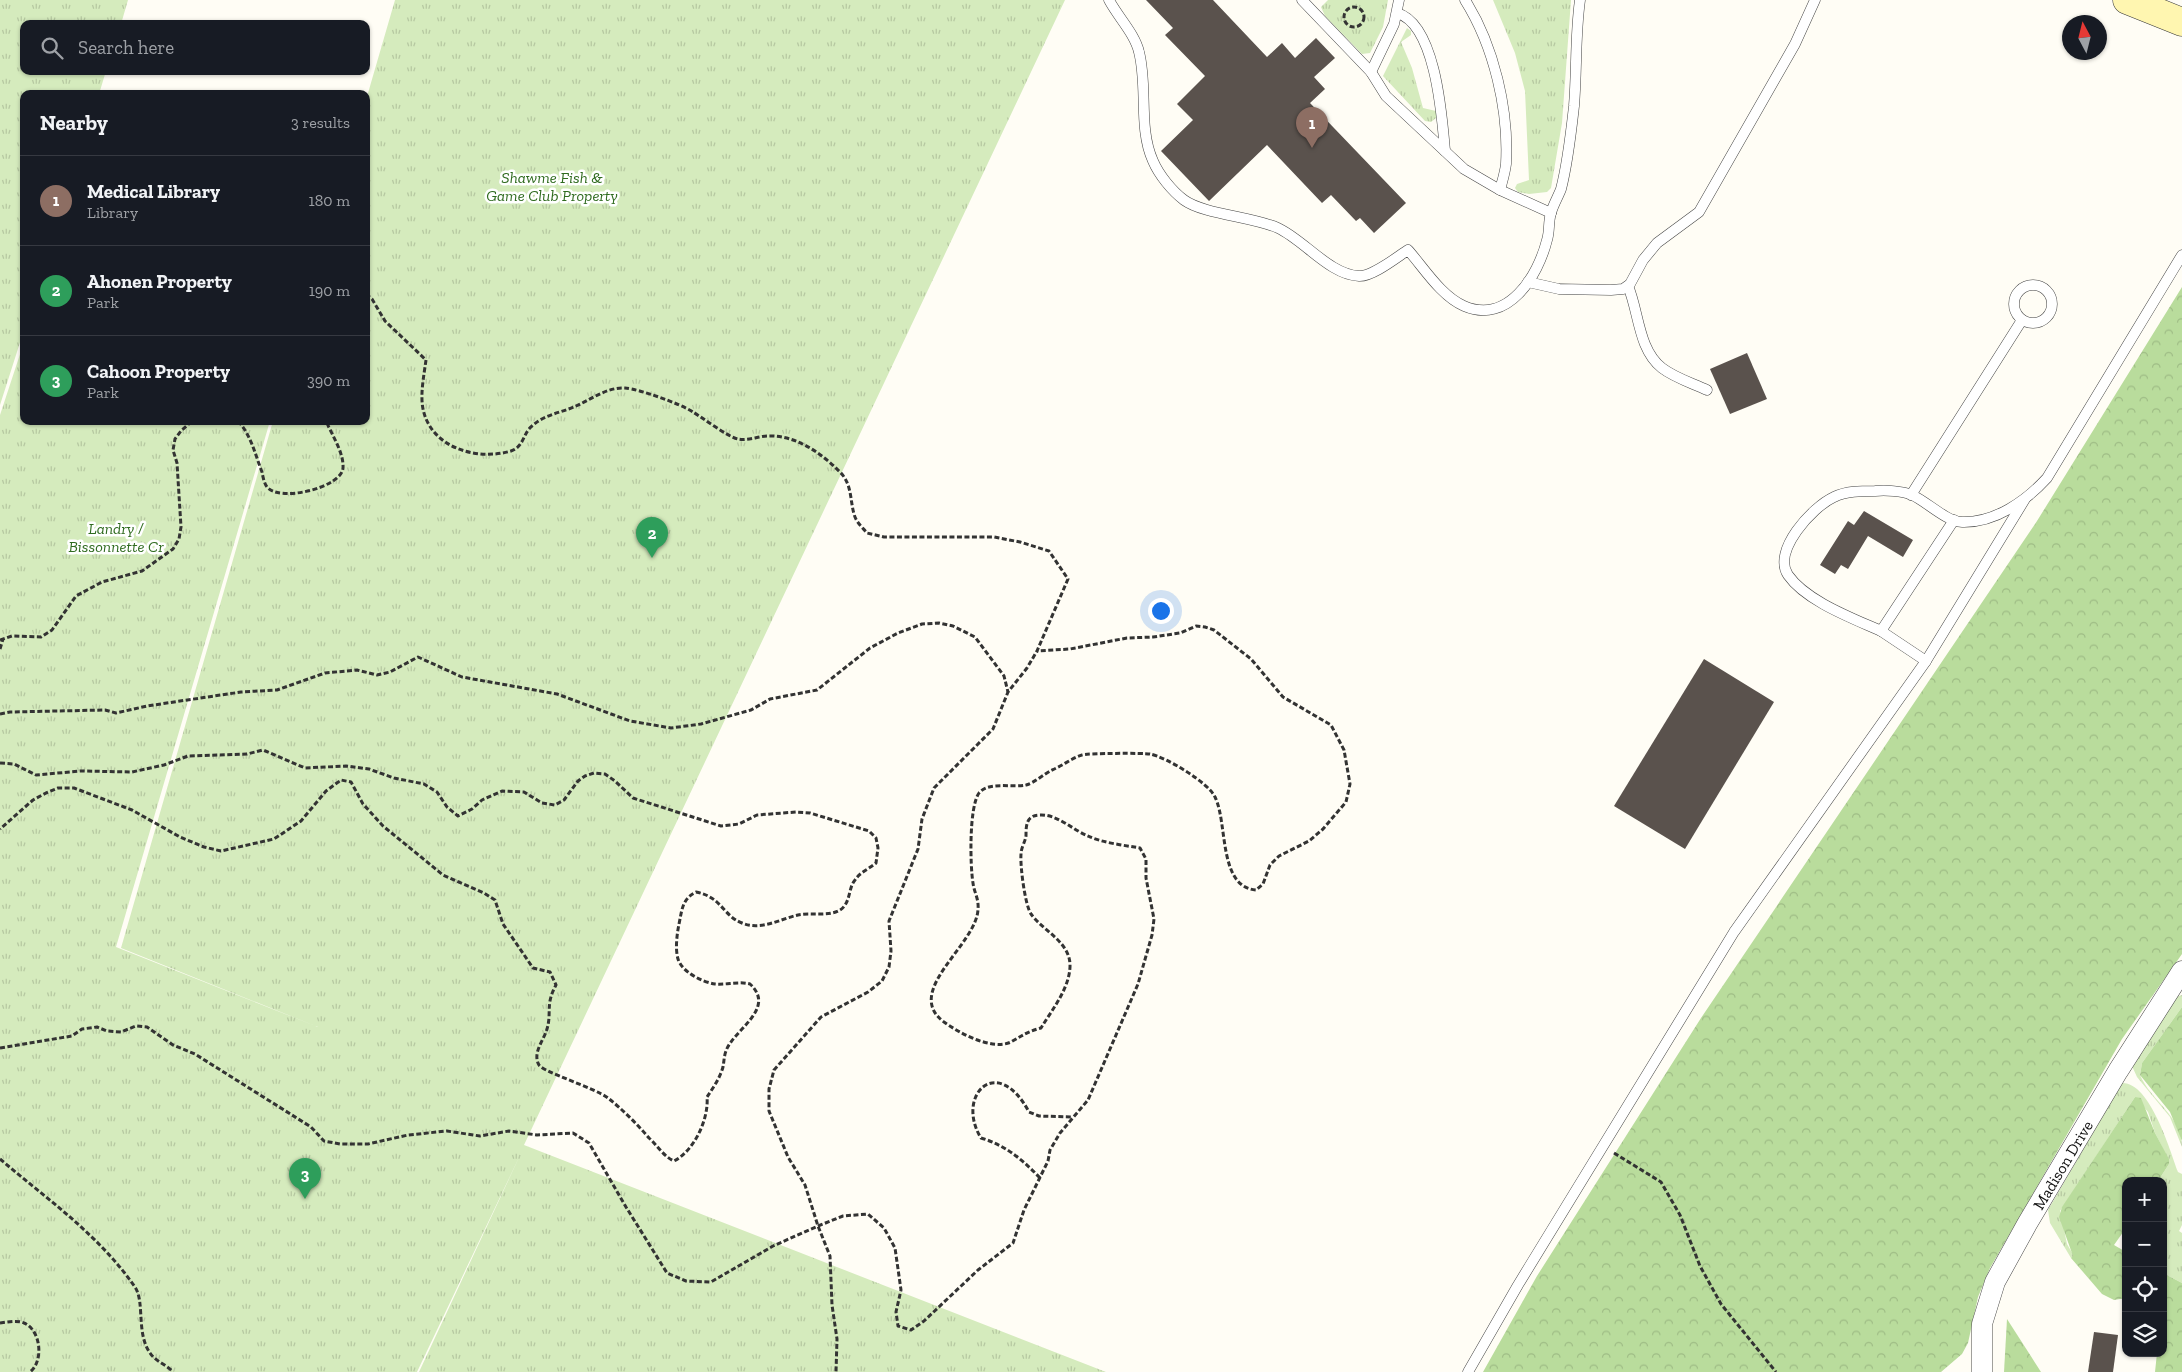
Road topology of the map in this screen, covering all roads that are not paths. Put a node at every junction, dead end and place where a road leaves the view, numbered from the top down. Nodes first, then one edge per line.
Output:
1 (1109, 0) edge
2 (1398, 0) edge
3 (1465, 0) edge
4 (1580, 0) edge
5 (1815, 0) edge
6 (2127, 0) edge
7 (1309, 2) edge
8 (1397, 13) junction
9 (2182, 22) edge
10 (1371, 72) junction
11 (1445, 151) junction
12 (1500, 190) junction
13 (1551, 213) junction
14 (2182, 255) edge
15 (1528, 282) junction
16 (1628, 286) junction
17 (2022, 320) dead end
18 (1708, 390) dead end
19 (1912, 494) junction
20 (2025, 499) junction
21 (1954, 520) junction
22 (1881, 631) junction
23 (1926, 661) junction
24 (2182, 971) edge
25 (1468, 1372) edge
26 (1982, 1372) edge

1 - 15 lane
2 - 8 lane
3 - 12 lane
4 - 13 lane
5 - 16 lane
6 - 9 street
7 - 10 lane
8 - 10 lane
8 - 11 lane
10 - 11 lane
11 - 12 lane
12 - 13 lane
13 - 15 lane
14 - 20 lane
15 - 16 lane
16 - 18 lane
17 - 19 lane
19 - 21 lane
19 - 22 lane
20 - 21 lane
20 - 23 lane
21 - 22 lane
22 - 23 lane
23 - 25 lane
24 - 26 street, Madison Drive

